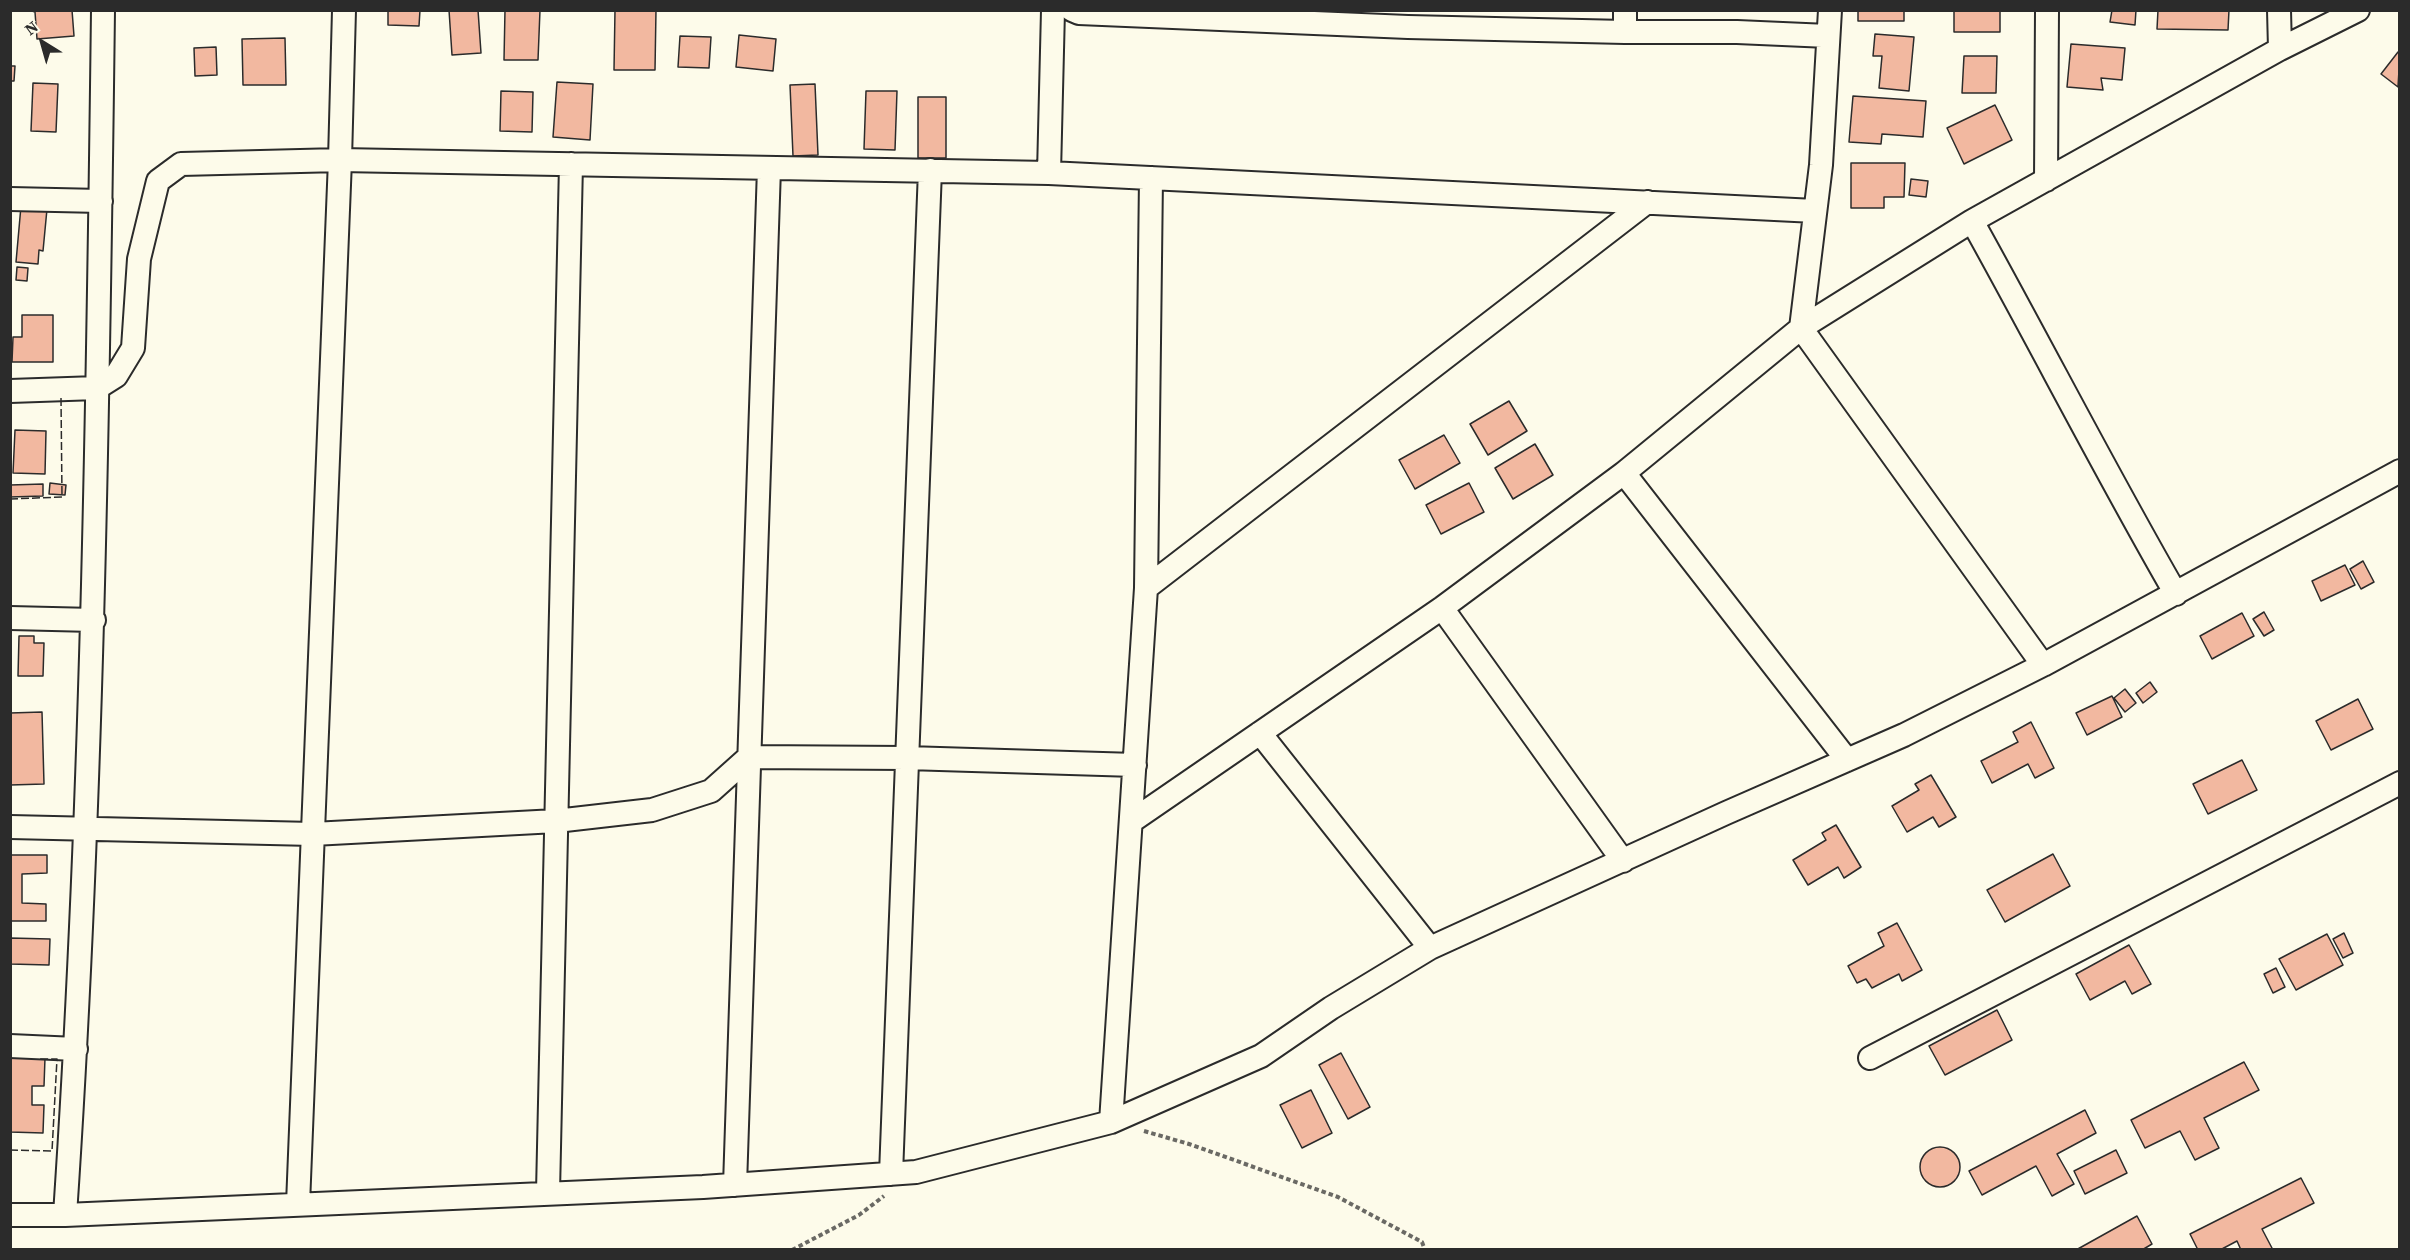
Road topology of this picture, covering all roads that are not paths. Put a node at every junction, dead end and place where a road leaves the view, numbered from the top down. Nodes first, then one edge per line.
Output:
1 (103, 10) edge
2 (344, 10) edge
3 (1053, 10) edge
4 (1072, 10) edge
5 (1830, 10) edge
6 (2047, 10) edge
7 (2279, 10) edge
8 (2358, 10) edge
9 (1408, 19) edge
10 (1625, 21) edge
11 (1828, 36) junction
12 (2280, 49) junction
13 (340, 160) junction
14 (571, 164) junction
15 (769, 168) junction
16 (930, 170) junction
17 (1049, 173) junction
18 (1151, 178) junction
19 (2046, 180) junction
20 (10, 199) edge
21 (101, 201) junction
22 (1647, 202) junction
23 (1815, 211) junction
24 (1972, 221) junction
25 (1801, 328) junction
26 (97, 388) junction
27 (10, 391) edge
28 (2400, 471) edge
29 (1624, 473) junction
30 (1146, 588) junction
31 (2176, 594) junction
32 (1442, 608) junction
33 (10, 618) edge
34 (93, 620) junction
35 (2043, 665) junction
36 (1260, 733) junction
37 (749, 757) junction
38 (907, 758) junction
39 (1847, 759) junction
40 (1135, 765) junction
41 (2400, 783) edge
42 (556, 821) junction
43 (1132, 821) junction
44 (10, 826) edge
45 (85, 827) junction
46 (313, 834) junction
47 (1623, 861) junction
48 (1430, 948) junction
49 (10, 1046) edge
50 (76, 1049) junction
51 (1870, 1058) dead end
52 (1111, 1122) junction
53 (889, 1184) junction
54 (735, 1185) junction
55 (548, 1192) junction
56 (298, 1204) junction
57 (10, 1215) edge
58 (65, 1215) junction

1 - 21 street
2 - 13 street
3 - 17 street
4 - 9 street
5 - 11 street
6 - 19 street
7 - 12 street
8 - 12 street
9 - 10 street
10 - 11 street
11 - 23 street
12 - 19 street
13 - 14 street
13 - 26 street
13 - 46 street
14 - 15 street
14 - 42 street
15 - 16 street
15 - 37 street
16 - 17 street
16 - 38 street
17 - 18 street
18 - 22 street
18 - 30 street
19 - 24 street
20 - 21 street
21 - 26 street
22 - 23 street
22 - 30 street
23 - 25 street
24 - 25 street
24 - 31 street
25 - 29 street
25 - 35 street
26 - 27 street
26 - 34 street
28 - 31 street
29 - 32 street
29 - 39 street
30 - 40 street
31 - 35 street
32 - 36 street
32 - 47 street
33 - 34 street
34 - 45 street
35 - 39 street
36 - 43 street
36 - 48 street
37 - 38 street
37 - 42 street
37 - 54 street
38 - 40 street
38 - 53 street
39 - 47 street
40 - 43 street
41 - 51 street
42 - 46 street
42 - 55 street
43 - 52 street
44 - 45 street
45 - 46 street
45 - 50 street
46 - 56 street
47 - 48 street
48 - 52 street
49 - 50 street
50 - 58 street
52 - 53 street
53 - 54 street
54 - 55 street
55 - 56 street
56 - 58 street
57 - 58 street

